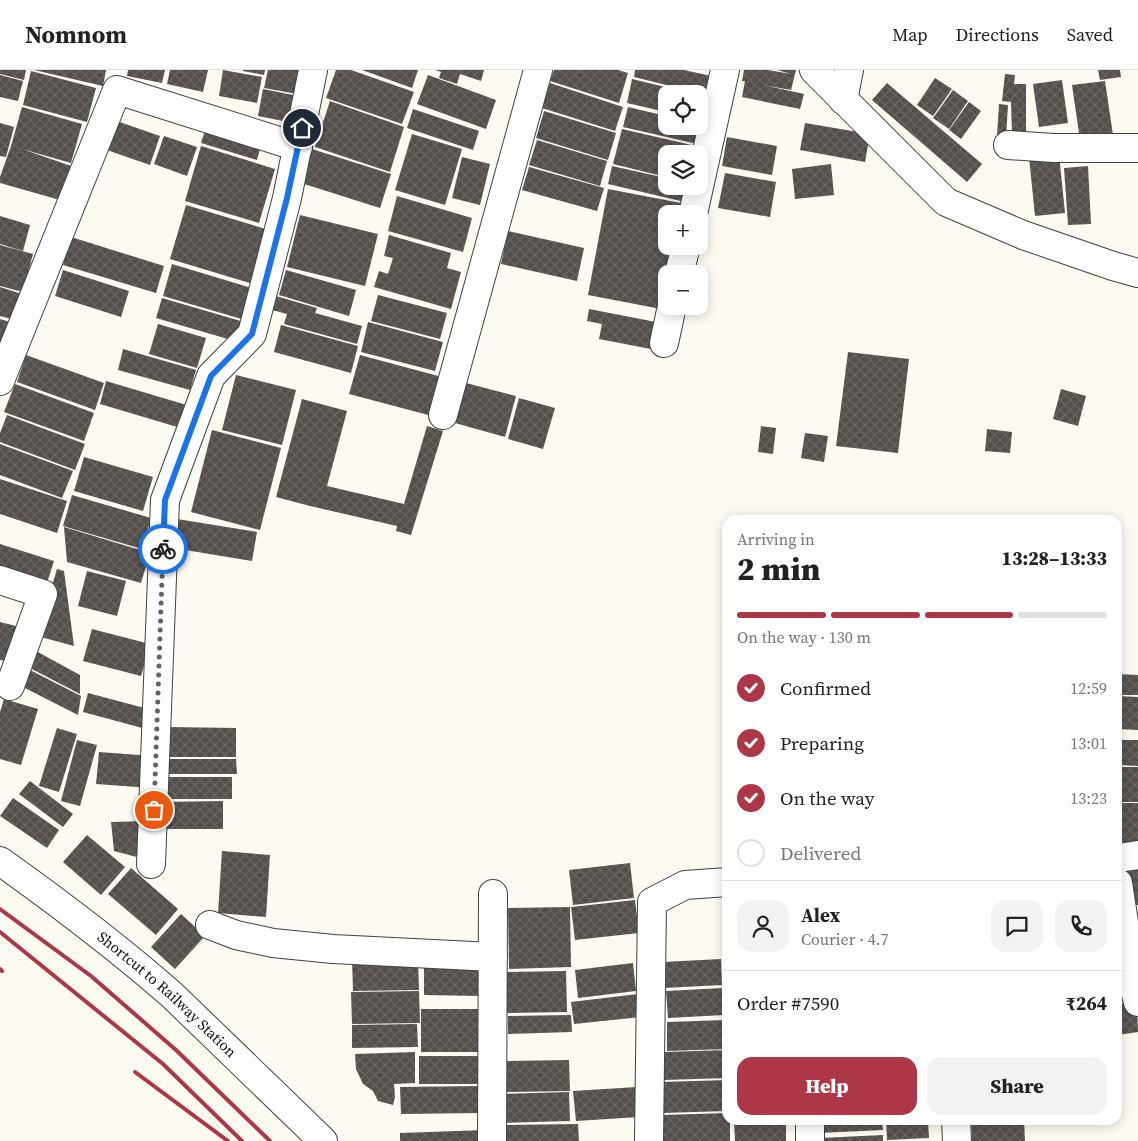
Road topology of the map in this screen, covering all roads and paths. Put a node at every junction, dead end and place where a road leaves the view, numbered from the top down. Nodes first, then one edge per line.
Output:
1 (313, 70) edge
2 (538, 70) edge
3 (725, 70) edge
4 (814, 70) edge
5 (849, 70) edge
6 (843, 100) junction
7 (1008, 145) dead end
8 (298, 147) junction
9 (1138, 148) edge
10 (695, 205) edge
11 (1138, 273) edge
12 (670, 315) edge
13 (664, 343) dead end
14 (0, 381) edge
15 (443, 415) dead end
16 (0, 580) edge
17 (10, 686) dead end
18 (1138, 855) edge
19 (1122, 857) edge
20 (0, 861) edge
21 (151, 864) dead end
22 (722, 882) edge
23 (493, 894) dead end
24 (1122, 909) edge
25 (210, 925) dead end
26 (493, 957) junction
27 (1138, 1002) edge
28 (810, 1125) edge
29 (956, 1125) edge
30 (323, 1141) edge
31 (492, 1141) edge
32 (649, 1141) edge
33 (810, 1141) edge
34 (957, 1141) edge

1 - 8 street
2 - 15 street
3 - 10 street
4 - 6 street
5 - 6 street
6 - 11 street
7 - 9 street
8 - 14 street
8 - 21 street
12 - 13 street
16 - 17 street
18 - 19 street
20 - 30 street, Shortcut to Railway Station
22 - 32 street
23 - 26 street
24 - 27 street
25 - 26 street
26 - 31 street
28 - 33 street
29 - 34 street

